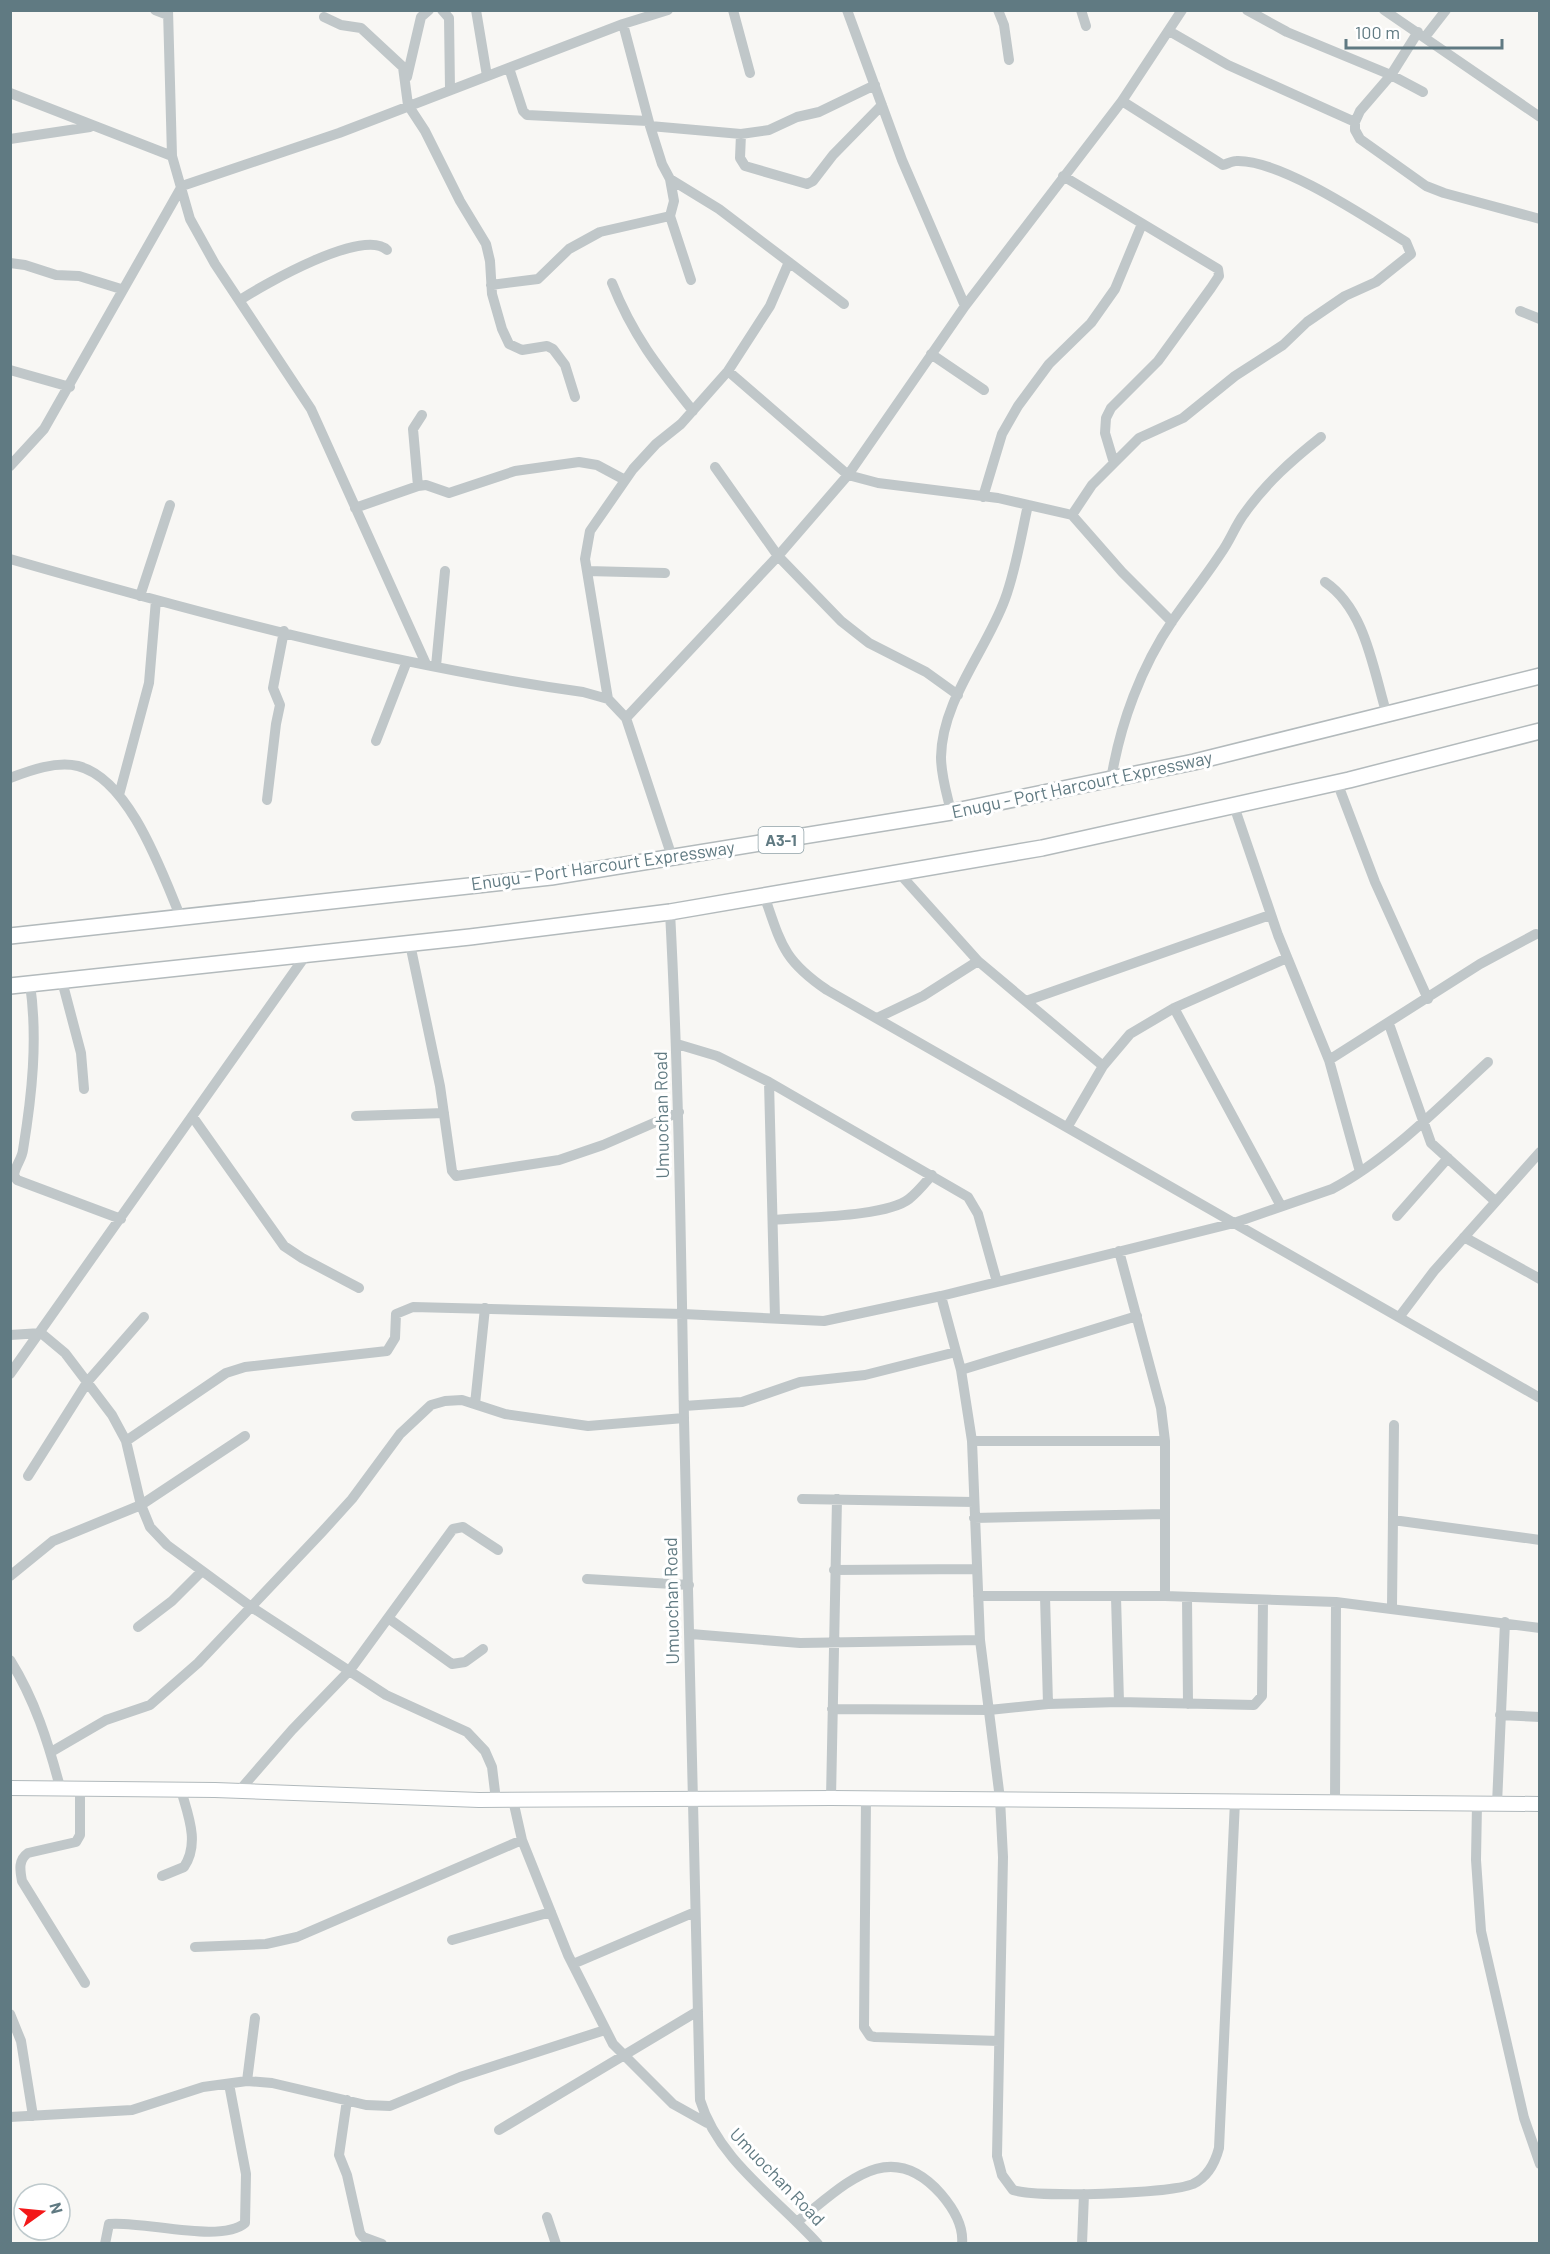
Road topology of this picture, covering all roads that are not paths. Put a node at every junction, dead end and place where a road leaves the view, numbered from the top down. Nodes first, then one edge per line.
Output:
1 (154, 10) edge
2 (429, 10) edge
3 (442, 10) edge
4 (476, 10) edge
5 (668, 10) edge
6 (733, 10) edge
7 (848, 10) edge
8 (998, 10) edge
9 (1081, 10) edge
10 (1182, 10) edge
11 (1247, 10) edge
12 (1384, 10) edge
13 (1446, 10) edge
14 (168, 13) edge
15 (646, 13) edge
16 (324, 17) dead end
17 (623, 24) junction
18 (1086, 26) dead end
19 (1169, 31) junction
20 (1421, 34) junction
21 (1009, 60) dead end
22 (509, 68) junction
23 (750, 73) dead end
24 (1391, 75) junction
25 (488, 76) junction
26 (406, 84) junction
27 (875, 85) junction
28 (450, 89) junction
29 (1423, 92) dead end
30 (10, 93) edge
31 (1122, 101) junction
32 (408, 105) junction
33 (882, 105) junction
34 (1539, 117) edge
35 (1355, 122) junction
36 (649, 123) junction
37 (92, 127) junction
38 (741, 134) junction
39 (10, 139) edge
40 (172, 156) junction
41 (1063, 176) junction
42 (670, 179) junction
43 (182, 186) junction
44 (692, 192) junction
45 (674, 201) junction
46 (670, 216) junction
47 (1539, 219) edge
48 (1142, 224) junction
49 (387, 250) dead end
50 (789, 262) junction
51 (10, 263) edge
52 (692, 280) dead end
53 (612, 284) dead end
54 (491, 285) junction
55 (122, 289) junction
56 (240, 300) junction
57 (844, 304) dead end
58 (965, 306) junction
59 (1520, 312) dead end
60 (1539, 319) edge
61 (931, 354) junction
62 (10, 370) edge
63 (728, 371) junction
64 (70, 387) junction
65 (984, 390) dead end
66 (575, 397) dead end
67 (693, 411) junction
68 (422, 415) dead end
69 (1321, 437) dead end
70 (1114, 463) junction
71 (10, 466) edge
72 (715, 467) dead end
73 (848, 475) junction
74 (625, 480) junction
75 (418, 486) junction
76 (983, 496) junction
77 (170, 505) dead end
78 (1028, 505) junction
79 (355, 508) junction
80 (1072, 515) junction
81 (778, 556) junction
82 (10, 559) edge
83 (445, 571) dead end
84 (587, 571) junction
85 (665, 573) dead end
86 (1324, 582) dead end
87 (140, 596) junction
88 (156, 600) junction
89 (1172, 622) junction
90 (284, 631) junction
91 (407, 661) junction
92 (431, 665) junction
93 (1539, 676) edge
94 (958, 695) junction
95 (608, 699) junction
96 (1387, 716) junction
97 (626, 718) junction
98 (1539, 730) edge
99 (376, 741) dead end
100 (10, 778) edge
101 (1112, 780) junction
102 (1337, 782) junction
103 (119, 795) junction
104 (267, 800) dead end
105 (1234, 806) junction
106 (951, 812) junction
107 (672, 857) junction
108 (899, 873) junction
109 (764, 895) junction
110 (670, 912) junction
111 (1270, 915) junction
112 (181, 918) junction
113 (11, 934) edge
114 (1536, 934) dead end
115 (410, 944) junction
116 (306, 955) junction
117 (1287, 958) junction
118 (978, 961) junction
119 (62, 981) junction
120 (30, 984) junction
121 (10, 986) edge
122 (1428, 999) junction
123 (1026, 1001) junction
124 (1174, 1008) junction
125 (877, 1018) junction
126 (1389, 1024) junction
127 (677, 1044) junction
128 (1329, 1060) junction
129 (1488, 1062) dead end
130 (1103, 1066) junction
131 (769, 1082) junction
132 (84, 1089) dead end
133 (678, 1112) junction
134 (444, 1113) junction
135 (192, 1116) junction
136 (356, 1116) dead end
137 (1423, 1121) junction
138 (1068, 1126) junction
139 (1539, 1152) edge
140 (1448, 1158) junction
141 (1360, 1172) junction
142 (932, 1175) junction
143 (1495, 1201) junction
144 (1281, 1206) junction
145 (1397, 1216) dead end
146 (121, 1220) junction
147 (773, 1220) junction
148 (1234, 1223) junction
149 (1464, 1237) junction
150 (1119, 1251) junction
151 (1539, 1279) edge
152 (997, 1282) junction
153 (359, 1288) dead end
154 (941, 1296) junction
155 (485, 1308) junction
156 (683, 1314) junction
157 (1137, 1316) junction
158 (1400, 1316) junction
159 (144, 1317) dead end
160 (775, 1318) junction
161 (41, 1333) junction
162 (10, 1335) edge
163 (956, 1352) junction
164 (962, 1370) junction
165 (10, 1374) edge
166 (88, 1381) junction
167 (1539, 1398) edge
168 (475, 1404) junction
169 (684, 1406) junction
170 (684, 1418) junction
171 (1394, 1425) dead end
172 (245, 1436) dead end
173 (126, 1441) junction
174 (972, 1441) junction
175 (1165, 1441) junction
176 (28, 1476) dead end
177 (802, 1499) dead end
178 (837, 1499) junction
179 (974, 1502) junction
180 (141, 1504) junction
181 (1165, 1514) junction
182 (974, 1518) junction
183 (1393, 1520) junction
184 (1539, 1540) edge
185 (498, 1550) dead end
186 (975, 1569) junction
187 (834, 1570) junction
188 (202, 1571) junction
189 (10, 1576) edge
190 (587, 1579) dead end
191 (688, 1585) junction
192 (978, 1596) junction
193 (1045, 1596) junction
194 (1165, 1596) junction
195 (1116, 1597) junction
196 (1187, 1598) junction
197 (1263, 1600) junction
198 (1336, 1602) junction
199 (250, 1606) junction
200 (1392, 1607) junction
201 (388, 1618) junction
202 (1505, 1622) junction
203 (138, 1627) dead end
204 (1539, 1628) edge
205 (691, 1635) junction
206 (980, 1640) junction
207 (833, 1643) junction
208 (483, 1649) dead end
209 (10, 1660) edge
210 (350, 1670) junction
211 (1119, 1702) junction
212 (1048, 1704) junction
213 (1188, 1704) junction
214 (832, 1709) junction
215 (989, 1710) junction
216 (1500, 1715) junction
217 (1539, 1717) edge
218 (51, 1752) junction
219 (60, 1787) junction
220 (10, 1788) edge
221 (80, 1788) junction
222 (181, 1790) junction
223 (238, 1791) junction
224 (692, 1798) junction
225 (831, 1798) junction
226 (866, 1798) junction
227 (1000, 1799) junction
228 (496, 1800) junction
229 (513, 1800) junction
230 (1235, 1802) junction
231 (1335, 1802) junction
232 (1477, 1804) junction
233 (1497, 1804) junction
234 (1539, 1804) edge
235 (522, 1840) junction
236 (162, 1876) dead end
237 (551, 1912) junction
238 (695, 1912) junction
239 (452, 1940) dead end
240 (195, 1947) dead end
241 (573, 1964) junction
242 (85, 1983) dead end
243 (698, 2011) junction
244 (10, 2014) edge
245 (255, 2018) dead end
246 (605, 2030) junction
247 (999, 2041) junction
248 (623, 2056) junction
249 (247, 2081) junction
250 (229, 2084) junction
251 (347, 2100) junction
252 (33, 2116) junction
253 (10, 2117) edge
254 (707, 2123) junction
255 (499, 2130) dead end
256 (1539, 2164) edge
257 (1084, 2194) junction
258 (547, 2217) dead end
259 (798, 2222) junction
260 (105, 2244) edge
261 (382, 2244) edge
262 (556, 2244) edge
263 (818, 2244) edge
264 (962, 2244) edge
265 (1083, 2244) edge

1 - 14 street
2 - 26 street
3 - 28 street
4 - 25 street
5 - 15 street
6 - 23 street
7 - 27 street
8 - 21 street
9 - 18 street
10 - 19 street
11 - 24 street
12 - 20 street
13 - 20 street
14 - 40 street
15 - 17 street
16 - 26 street
17 - 22 street
17 - 36 street
19 - 31 street
19 - 35 street
20 - 24 street
20 - 34 street
22 - 25 street
22 - 36 street
24 - 29 street
24 - 35 street
25 - 28 street
26 - 32 street
27 - 33 street
27 - 38 street
28 - 32 street
30 - 37 street
31 - 41 street
31 - 70 street
32 - 43 street
32 - 54 street
33 - 38 street
33 - 58 street
35 - 47 street
36 - 38 street
36 - 42 street
37 - 39 street
37 - 40 street
40 - 43 street
41 - 48 street
41 - 58 street
42 - 44 street
42 - 45 street
43 - 55 street
43 - 56 street
44 - 45 street
44 - 50 street
45 - 46 street
46 - 52 street
46 - 54 street
48 - 70 street
48 - 76 street
49 - 56 street
50 - 57 street
50 - 63 street
51 - 55 street
53 - 67 street
54 - 66 street
55 - 64 street
56 - 79 street
58 - 61 street
59 - 60 street
61 - 65 street
61 - 73 street
62 - 64 street
63 - 67 street
63 - 73 street
64 - 71 street
67 - 74 street
68 - 75 street
69 - 89 street
70 - 80 street
72 - 81 street
73 - 76 street
73 - 81 street
74 - 75 street
74 - 84 street
75 - 79 street
76 - 78 street
77 - 87 street
78 - 80 street
78 - 94 street
79 - 92 street
80 - 89 street
81 - 94 street
81 - 97 street
82 - 87 street
83 - 92 street
84 - 85 street
84 - 95 street
86 - 96 street
87 - 88 street
88 - 90 street
88 - 103 street
89 - 101 street
90 - 91 street
90 - 104 street
91 - 92 street
91 - 99 street
92 - 95 street
93 - 96 highway, Enugu - Port Harcourt Expressway / A3-1
94 - 106 street
95 - 97 street
96 - 101 highway, Enugu - Port Harcourt Expressway / A3-1
97 - 107 street
98 - 102 highway
100 - 103 street
101 - 106 highway, Enugu - Port Harcourt Expressway / A3-1
102 - 105 highway
102 - 122 street
103 - 112 street
105 - 108 highway
105 - 111 street
106 - 107 highway, Enugu - Port Harcourt Expressway / A3-1
107 - 112 highway, Enugu - Port Harcourt Expressway / A3-1
108 - 109 highway
108 - 118 street
109 - 110 highway
109 - 125 street
110 - 115 highway
110 - 127 street, Umuochan Road
111 - 117 street
111 - 123 street
112 - 113 highway, Enugu - Port Harcourt Expressway / A3-1
114 - 122 street
115 - 116 highway
115 - 134 street
116 - 119 highway
116 - 135 street
117 - 124 street
117 - 128 street
118 - 123 street
118 - 125 street
119 - 120 highway
119 - 132 street
120 - 121 highway
120 - 146 street
122 - 126 street
123 - 130 street
124 - 130 street
124 - 144 street
125 - 138 street
126 - 128 street
126 - 137 street
127 - 131 street
127 - 133 street, Umuochan Road
128 - 141 street
129 - 137 street
130 - 138 street
131 - 142 street
131 - 147 street
133 - 134 street
133 - 156 street, Umuochan Road
134 - 136 street
135 - 146 street
135 - 153 street
137 - 140 street
137 - 141 street
138 - 148 street
139 - 143 street
140 - 143 street
140 - 145 street
141 - 144 street
142 - 147 street
142 - 152 street
143 - 149 street
144 - 148 street
146 - 161 street
147 - 160 street
148 - 150 street
148 - 158 street
149 - 151 street
149 - 158 street
150 - 152 street
150 - 157 street
152 - 154 street
154 - 160 street
154 - 163 street
155 - 156 street
155 - 168 street
155 - 173 street
156 - 160 street
156 - 169 street, Umuochan Road
157 - 164 street
157 - 175 street
158 - 167 street
159 - 166 street
161 - 162 street
161 - 165 street
161 - 166 street
163 - 164 street
163 - 169 street
164 - 174 street
166 - 173 street
166 - 176 street
168 - 170 street
168 - 199 street
169 - 170 street, Umuochan Road
170 - 191 street, Umuochan Road
171 - 183 street
172 - 180 street
173 - 180 street
174 - 175 street
174 - 179 street
175 - 181 street
177 - 178 street
178 - 179 street
178 - 187 street
179 - 182 street
180 - 188 street
180 - 189 street
181 - 182 street
181 - 194 street
182 - 186 street
183 - 184 street
183 - 200 street
185 - 201 street
186 - 187 street
186 - 192 street
187 - 207 street
188 - 199 street
188 - 203 street
190 - 191 street
191 - 205 street, Umuochan Road
192 - 193 street
192 - 206 street
193 - 195 street
193 - 212 street
194 - 195 street
194 - 196 street
195 - 211 street
196 - 197 street
196 - 213 street
197 - 198 street
197 - 213 street
198 - 200 street
198 - 231 street
199 - 210 street
199 - 218 street
200 - 202 street
201 - 208 street
201 - 210 street
202 - 204 street
202 - 216 street
205 - 207 street
205 - 224 street, Umuochan Road
206 - 207 street
206 - 215 street
207 - 214 street
209 - 218 street
210 - 223 street
210 - 228 street
211 - 212 street
211 - 213 street
212 - 215 street
214 - 215 street
214 - 225 street
215 - 227 street
216 - 217 street
216 - 233 street
218 - 219 street
219 - 220 main road
219 - 221 main road
221 - 222 main road
221 - 242 street
222 - 223 main road
222 - 236 street
223 - 228 main road
224 - 225 main road
224 - 229 main road
224 - 238 street, Umuochan Road
225 - 226 main road
226 - 227 main road
226 - 247 street
227 - 230 main road
227 - 247 street
228 - 229 main road
229 - 235 street
230 - 231 main road
230 - 257 street
231 - 232 main road
232 - 233 main road
232 - 256 street
233 - 234 main road
235 - 237 street
235 - 240 street
237 - 239 street
237 - 241 street
238 - 241 street
238 - 243 street, Umuochan Road
241 - 246 street
243 - 248 street
243 - 254 street, Umuochan Road
244 - 252 street
245 - 249 street
246 - 248 street
246 - 251 street
247 - 257 street
248 - 254 street
248 - 255 street
249 - 250 street
249 - 251 street
250 - 252 street
250 - 260 street
251 - 261 street
252 - 253 street
254 - 259 street, Umuochan Road
257 - 265 street
258 - 262 street
259 - 263 street, Umuochan Road
259 - 264 street

